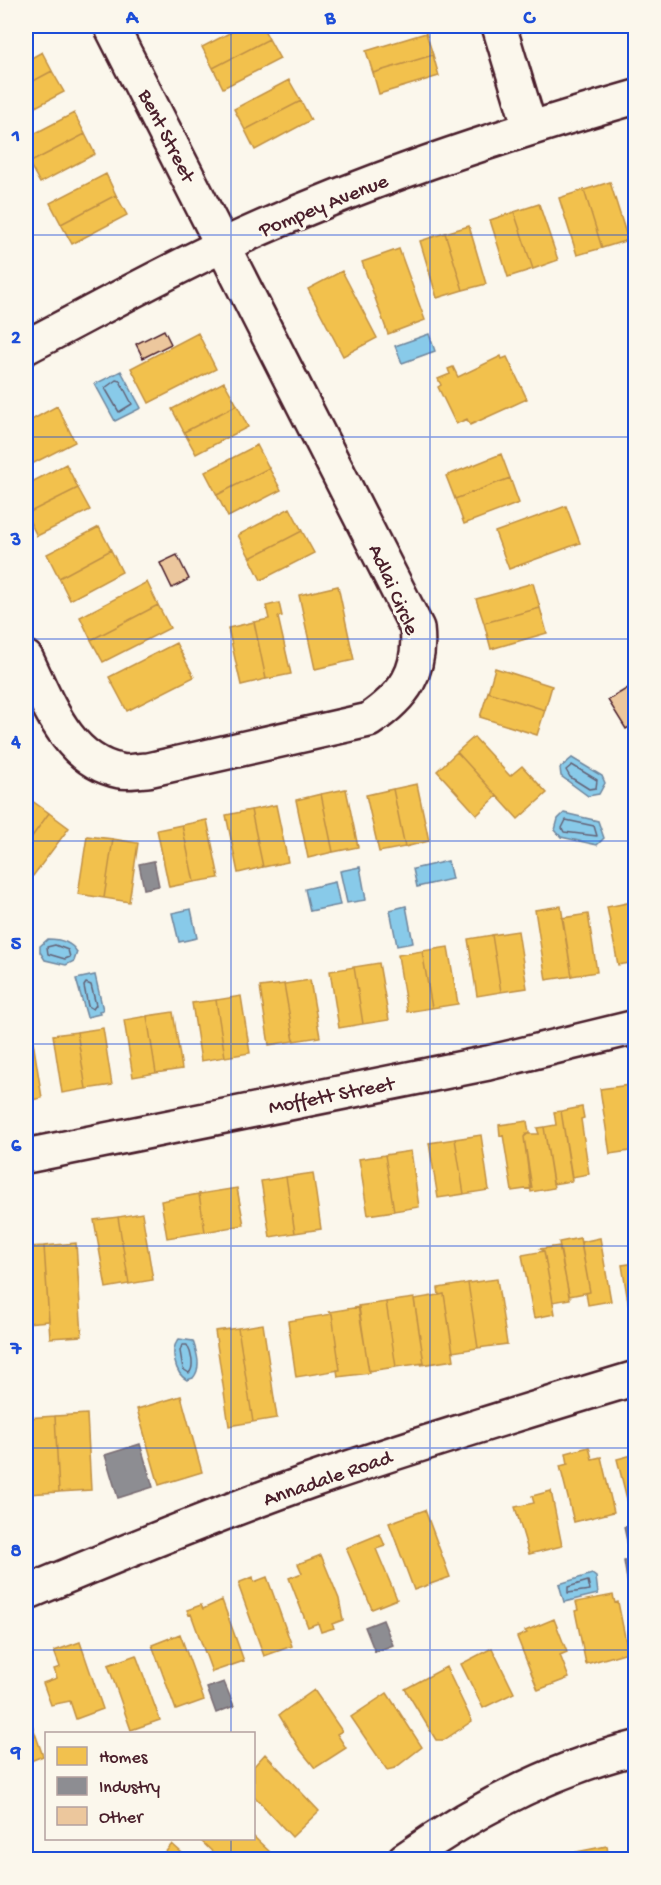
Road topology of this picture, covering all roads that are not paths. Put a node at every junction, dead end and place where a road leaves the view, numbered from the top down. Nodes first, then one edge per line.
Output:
1 (111, 26) edge
2 (499, 26) edge
3 (636, 98) edge
4 (530, 128) junction
5 (224, 245) junction
6 (26, 347) edge
7 (26, 658) edge
8 (636, 1027) edge
9 (26, 1156) edge
10 (636, 1378) edge
11 (26, 1593) edge
12 (636, 1748) edge
13 (404, 1860) edge

1 - 5 street, Bent Street
2 - 4 street
3 - 4 street, Pompey Avenue
4 - 5 street, Pompey Avenue
5 - 6 street, Pompey Avenue
5 - 7 street, Adlai Circle
8 - 9 street, Moffett Street
10 - 11 street, Annadale Road
12 - 13 street

